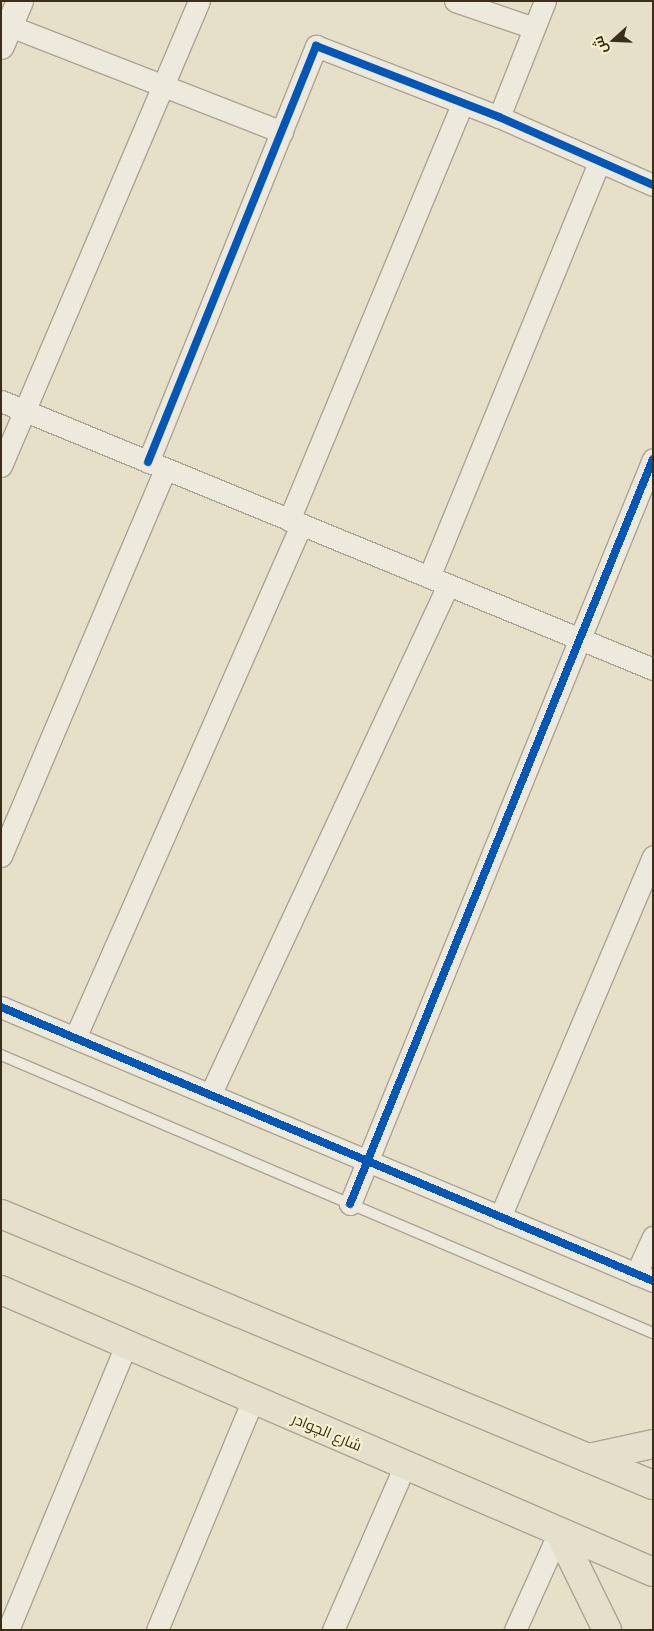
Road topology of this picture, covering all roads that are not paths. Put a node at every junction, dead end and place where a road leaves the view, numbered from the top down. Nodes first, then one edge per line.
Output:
1 (20, 1) edge
2 (199, 1) edge
3 (454, 1) edge
4 (545, 1) edge
5 (534, 28) junction
6 (6, 36) edge
7 (163, 86) junction
8 (462, 104) junction
9 (499, 117) junction
10 (282, 132) junction
11 (599, 162) junction
12 (653, 185) edge
13 (1, 401) edge
14 (25, 411) junction
15 (653, 458) edge
16 (1, 466) edge
17 (157, 466) junction
18 (295, 522) junction
19 (438, 581) junction
20 (581, 640) junction
21 (653, 669) edge
22 (1, 856) edge
23 (653, 856) edge
24 (1, 1006) edge
25 (75, 1038) junction
26 (1, 1055) edge
27 (210, 1095) junction
28 (367, 1161) junction
29 (350, 1204) junction
30 (1, 1214) edge
31 (500, 1217) junction
32 (653, 1237) edge
33 (644, 1278) edge
34 (1, 1290) edge
35 (653, 1334) edge
36 (126, 1344) junction
37 (252, 1399) junction
38 (653, 1444) edge
39 (589, 1458) junction
40 (405, 1465) junction
41 (653, 1485) edge
42 (559, 1532) junction
43 (653, 1572) edge
44 (8, 1630) edge
45 (157, 1630) edge
46 (333, 1630) edge
47 (515, 1630) edge
48 (607, 1630) edge

1 - 6 street
2 - 7 street
3 - 5 street
4 - 5 street
5 - 9 street
6 - 7 street
7 - 10 street
7 - 14 street
8 - 9 street
8 - 10 street
8 - 18 street
9 - 11 street
10 - 17 street
11 - 12 street
11 - 19 street
13 - 14 street
14 - 16 street
14 - 17 street
15 - 20 street
17 - 18 street
17 - 22 street
18 - 19 street
18 - 25 street
19 - 20 street
19 - 27 street
20 - 21 street
20 - 28 street
23 - 31 street
24 - 25 street
25 - 27 street
26 - 29 lane
27 - 28 street
28 - 29 street
28 - 31 street
29 - 35 lane
30 - 39 main road
31 - 33 street
32 - 33 street
34 - 36 main road, شارع الچوادر
36 - 37 main road, شارع الچوادر
36 - 44 street
37 - 40 main road, شارع الچوادر
37 - 45 street
38 - 39 main road
39 - 41 main road
40 - 42 main road, شارع الچوادر
40 - 46 street
42 - 43 main road, شارع الچوادر
42 - 47 street
42 - 48 main road

